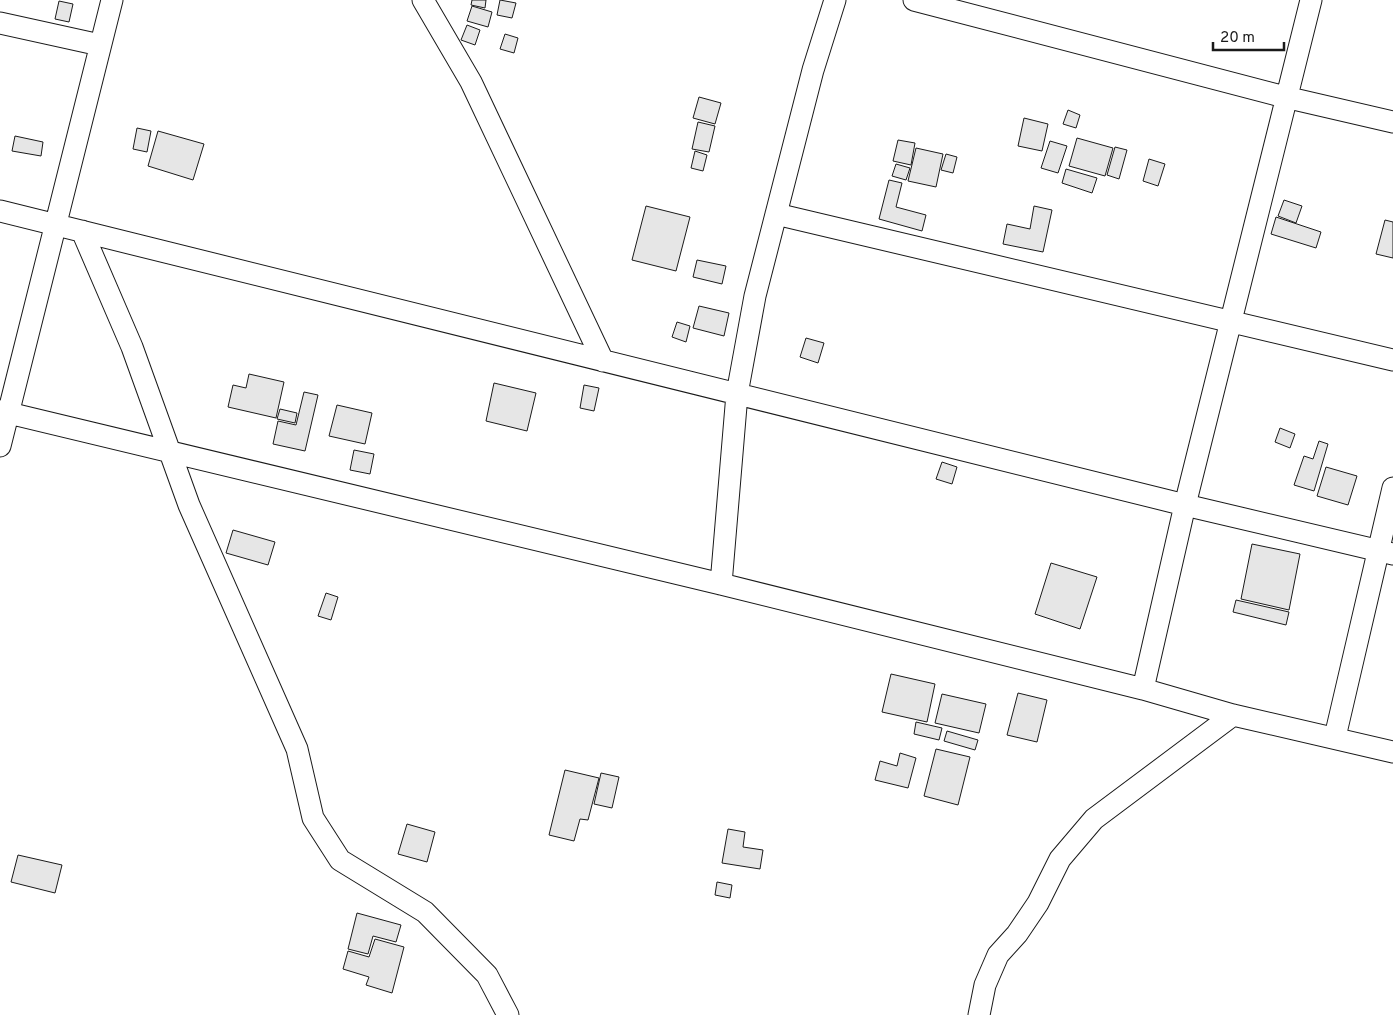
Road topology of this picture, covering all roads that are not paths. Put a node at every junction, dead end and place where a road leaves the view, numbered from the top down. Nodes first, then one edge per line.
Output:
1 (112, 0) edge
2 (423, 0) edge
3 (835, 0) edge
4 (914, 0) edge
5 (1310, 0) edge
6 (0, 23) edge
7 (100, 45) junction
8 (1285, 97) junction
9 (1393, 122) edge
10 (0, 211) edge
11 (776, 214) junction
12 (55, 225) junction
13 (82, 231) junction
14 (1230, 321) junction
15 (1393, 360) edge
16 (603, 361) junction
17 (737, 394) junction
18 (4, 412) edge
19 (0, 446) edge
20 (169, 453) junction
21 (1393, 488) edge
22 (1185, 505) junction
23 (1386, 552) edge
24 (721, 584) junction
25 (1143, 689) junction
26 (1232, 715) junction
27 (1335, 738) junction
28 (1393, 752) edge
29 (508, 1015) edge
30 (979, 1015) edge

1 - 7 street
2 - 16 street
3 - 11 street
4 - 8 street
5 - 8 street
6 - 7 street
7 - 12 street
8 - 9 street
8 - 14 street
10 - 12 street
11 - 14 street
11 - 17 street
12 - 13 street
12 - 18 street
13 - 16 street
13 - 20 street
14 - 15 street
14 - 22 street
16 - 17 street
17 - 22 street
17 - 24 street
18 - 19 street
18 - 20 street
20 - 24 street
20 - 29 street
21 - 23 street
22 - 23 street
22 - 25 street
23 - 27 street
24 - 25 street
25 - 26 street
26 - 27 street
26 - 30 street
27 - 28 street

